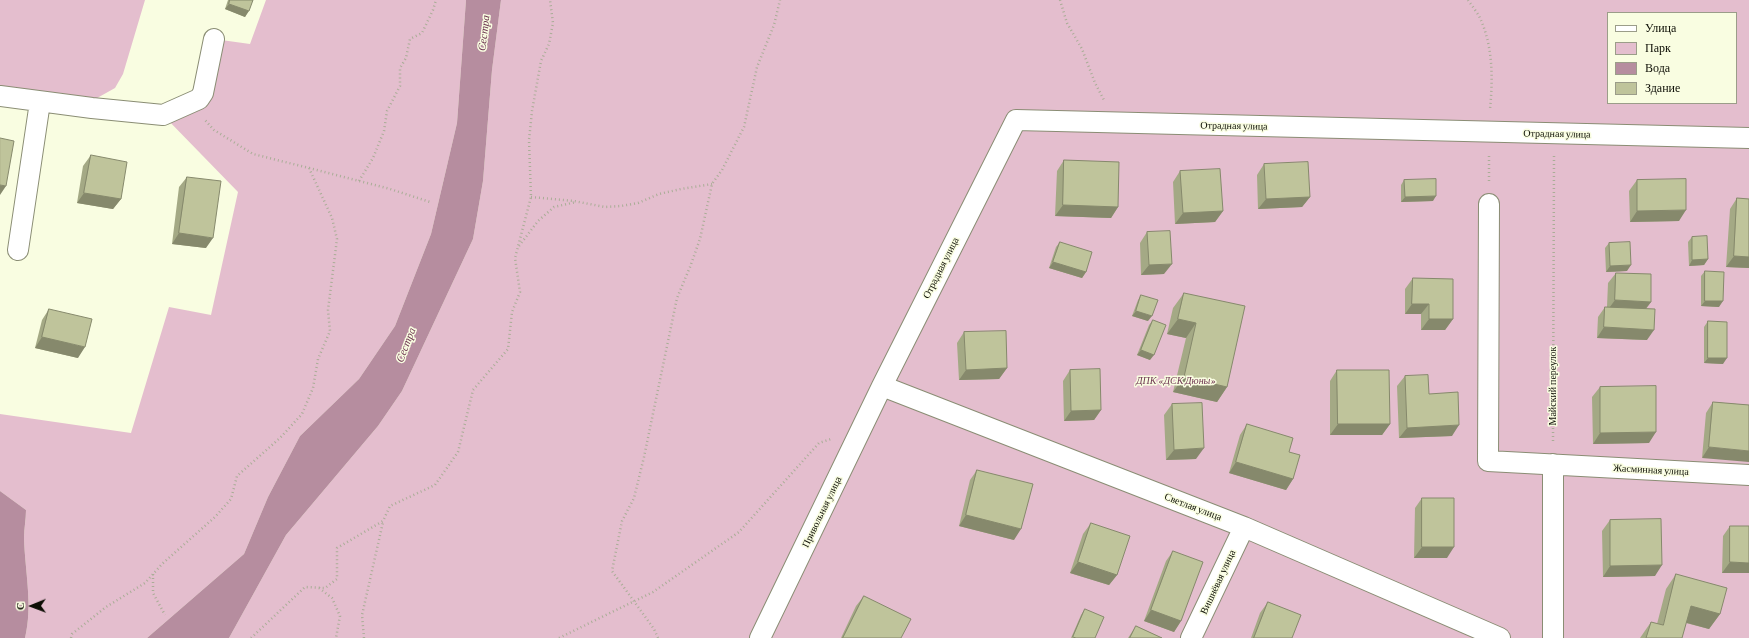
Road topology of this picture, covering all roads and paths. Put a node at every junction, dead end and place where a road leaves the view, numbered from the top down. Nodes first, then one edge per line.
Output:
1 (436, 0) edge
2 (550, 0) edge
3 (780, 0) edge
4 (1060, 0) edge
5 (1468, 0) edge
6 (214, 39) dead end
7 (0, 96) edge
8 (40, 102) junction
9 (172, 111) junction
10 (1104, 122) junction
11 (1488, 132) junction
12 (1554, 133) junction
13 (1749, 138) edge
14 (309, 168) junction
15 (359, 181) junction
16 (712, 184) junction
17 (531, 197) junction
18 (430, 202) dead end
19 (578, 202) junction
20 (1488, 204) joint
21 (517, 248) junction
22 (18, 250) dead end
23 (882, 386) junction
24 (833, 438) dead end
25 (1553, 464) junction
26 (1749, 475) edge
27 (383, 521) junction
28 (1244, 526) junction
29 (153, 574) junction
30 (319, 588) junction
31 (635, 601) junction
32 (165, 615) dead end
33 (71, 638) edge
34 (251, 638) edge
35 (336, 638) edge
36 (364, 638) edge
37 (559, 638) edge
38 (658, 638) edge
39 (760, 638) edge
40 (1191, 638) edge
41 (1500, 638) edge
42 (1553, 638) edge

1 - 15 path
2 - 17 path
3 - 16 path
4 - 10 path
5 - 11 path
6 - 9 street
7 - 8 street
8 - 9 street
8 - 22 street
9 - 14 path
10 - 11 street, Отрадная улица
10 - 23 street, Отрадная улица
11 - 12 street, Отрадная улица
11 - 20 path
12 - 13 street, Отрадная улица
12 - 25 path, Майский переулок
14 - 15 path
14 - 29 path
15 - 18 path
16 - 19 path
16 - 31 path
17 - 19 path
17 - 21 path
19 - 21 path
20 - 25 street, Жасминная улица
21 - 27 path
23 - 28 street, Светлая улица
23 - 39 street, Привольная улица
24 - 31 path
25 - 26 street, Жасминная улица
25 - 42 street
27 - 30 path
27 - 36 path
28 - 40 street, Вишнёвая улица
28 - 41 street, Светлая улица
29 - 32 path
29 - 33 path
30 - 34 path
30 - 35 path
31 - 37 path
31 - 38 path

